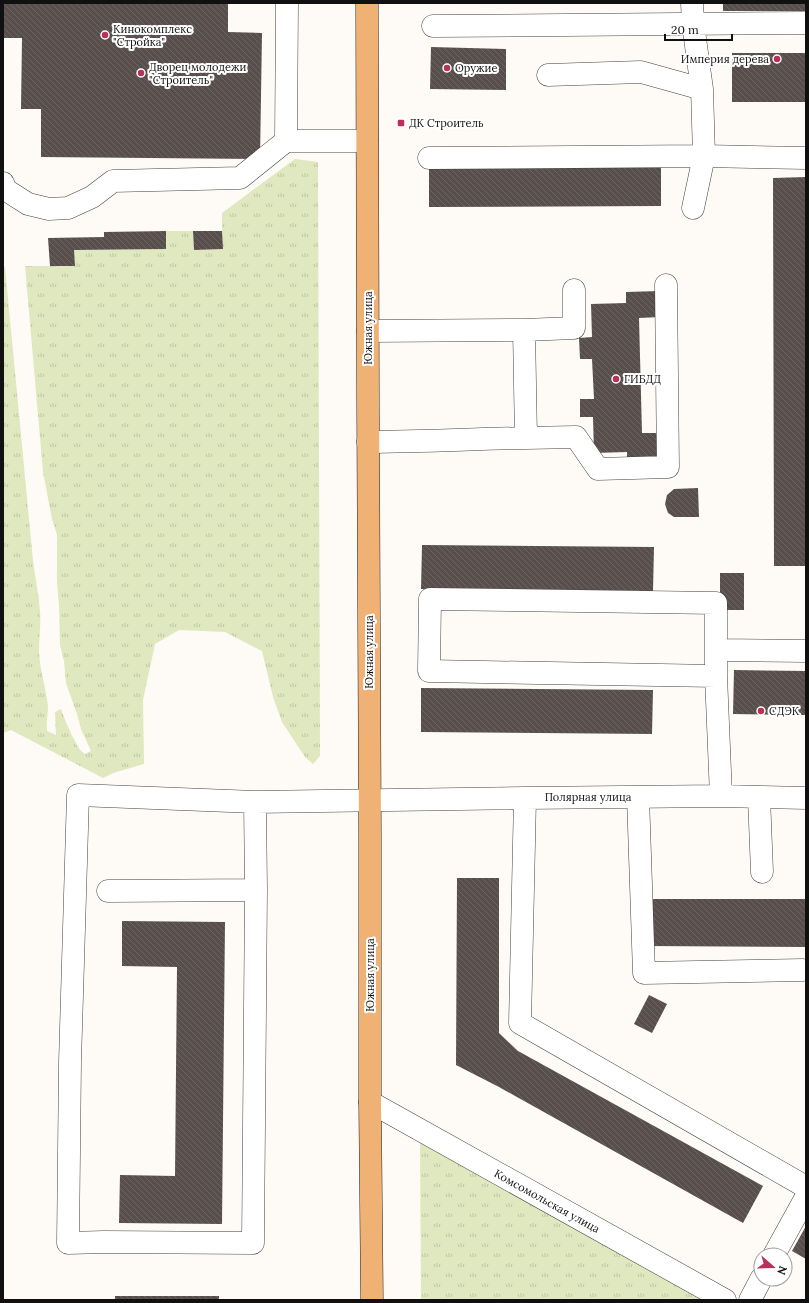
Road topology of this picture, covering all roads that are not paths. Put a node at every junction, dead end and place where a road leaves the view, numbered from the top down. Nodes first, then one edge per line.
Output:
1 (287, 3) edge
2 (367, 3) edge
3 (692, 14) edge
4 (806, 23) edge
5 (433, 26) dead end
6 (548, 75) dead end
7 (702, 90) junction
8 (286, 141) junction
9 (367, 141) junction
10 (704, 156) junction
11 (429, 158) dead end
12 (806, 158) edge
13 (3, 183) edge
14 (693, 208) dead end
15 (666, 285) dead end
16 (574, 290) dead end
17 (524, 330) junction
18 (368, 331) junction
19 (526, 438) junction
20 (368, 442) junction
21 (716, 650) junction
22 (806, 651) edge
23 (716, 676) junction
24 (722, 796) junction
25 (638, 797) junction
26 (759, 797) junction
27 (525, 798) junction
28 (806, 798) edge
29 (370, 800) junction
30 (255, 802) junction
31 (762, 872) dead end
32 (256, 890) junction
33 (108, 891) dead end
34 (803, 970) dead end
35 (370, 1102) junction
36 (806, 1187) edge
37 (806, 1197) edge
38 (778, 1247) edge
39 (757, 1287) edge
40 (372, 1300) edge
41 (725, 1300) edge
42 (750, 1300) edge

1 - 8 street
2 - 9 main road, Южная улица
3 - 4 street
3 - 5 street
3 - 7 street
6 - 7 street
7 - 10 street
8 - 9 street
8 - 13 street
9 - 18 main road, Южная улица
10 - 11 street
10 - 12 street
10 - 14 street
15 - 19 street
16 - 17 street
17 - 18 street
17 - 19 street
18 - 20 main road, Южная улица
19 - 20 street
20 - 29 main road, Южная улица
21 - 22 street
21 - 23 street
21 - 23 street
23 - 24 street
24 - 25 street, Полярная улица
24 - 26 street, Полярная улица
25 - 27 street, Полярная улица
25 - 34 street
26 - 28 street, Полярная улица
26 - 31 street
27 - 29 street, Полярная улица
27 - 36 street
29 - 30 street, Полярная улица
29 - 35 main road, Южная улица
30 - 32 street
30 - 32 street, Полярная улица
32 - 33 street
35 - 40 main road, Южная улица
35 - 41 street, Комсомольская улица
37 - 38 street
39 - 42 street

